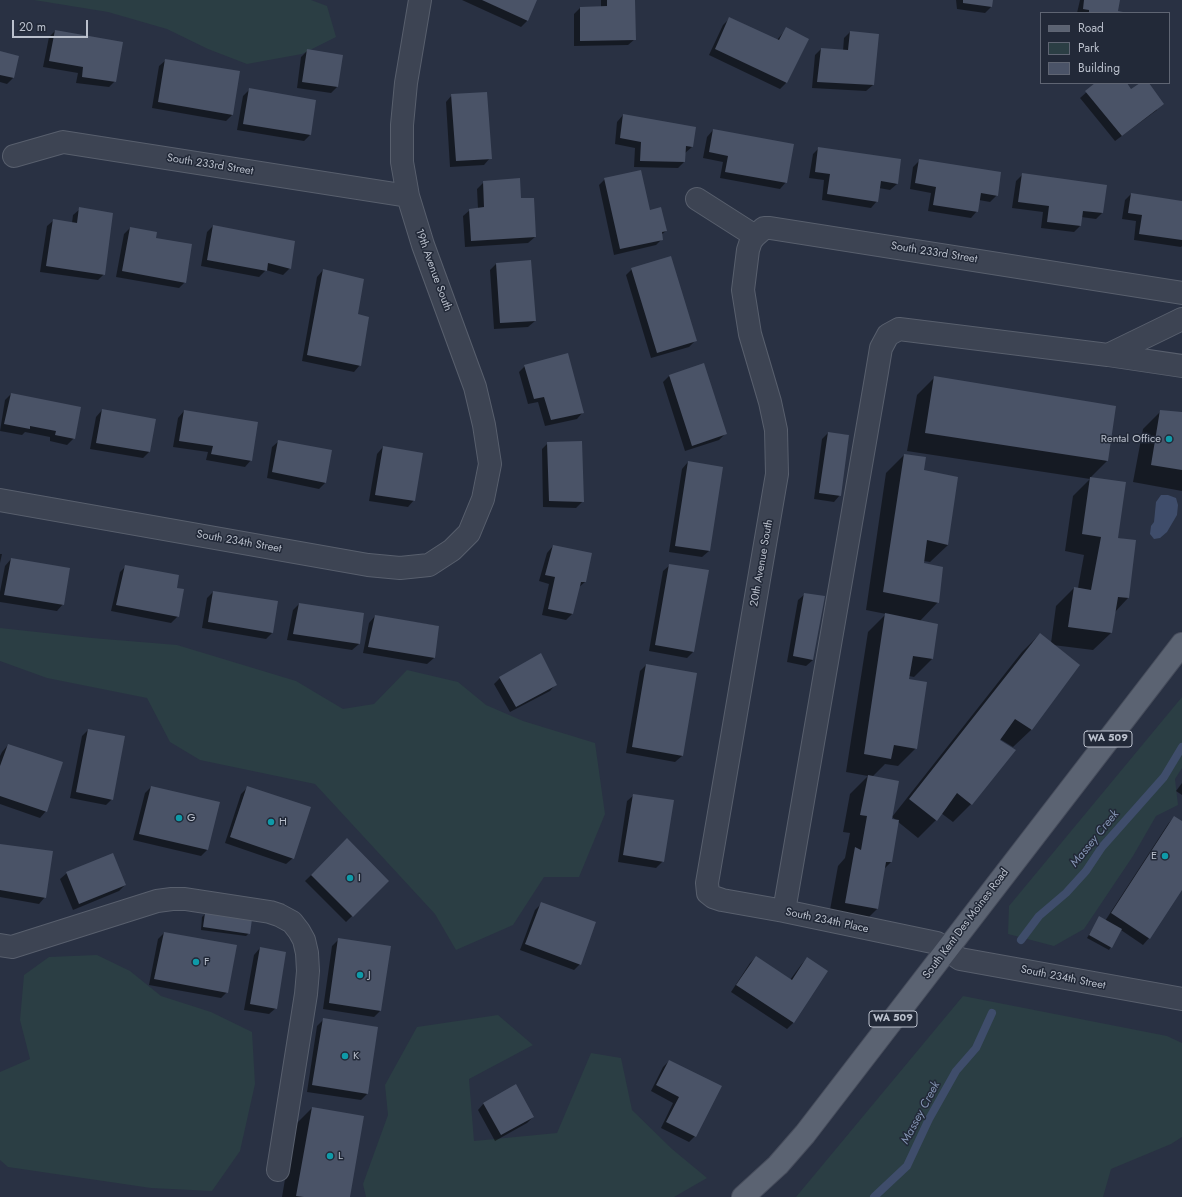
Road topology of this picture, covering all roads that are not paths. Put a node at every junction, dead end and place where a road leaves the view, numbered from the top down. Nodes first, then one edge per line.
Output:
1 (420, 0) edge
2 (14, 156) dead end
3 (408, 196) junction
4 (697, 199) dead end
5 (755, 236) junction
6 (1182, 292) edge
7 (1182, 318) edge
8 (1108, 356) junction
9 (1182, 366) edge
10 (0, 500) edge
11 (469, 533) joint
12 (1182, 644) edge
13 (708, 893) joint
14 (784, 912) junction
15 (0, 945) edge
16 (946, 950) junction
17 (1182, 999) edge
18 (278, 1170) dead end
19 (743, 1197) edge

1 - 3 street, 19th Avenue South
2 - 3 street, South 233rd Street
3 - 11 street, 19th Avenue South
4 - 5 street
5 - 6 street, South 233rd Street
5 - 13 street, 20th Avenue South
7 - 8 street
8 - 9 street
8 - 14 street
10 - 11 street, South 234th Street
12 - 16 main road, South Kent Des Moines Road / WA 509
13 - 14 street, South 234th Place
14 - 16 street, South 234th Place
15 - 18 street
16 - 17 street, South 234th Street
16 - 19 main road, South Kent Des Moines Road / WA 509

